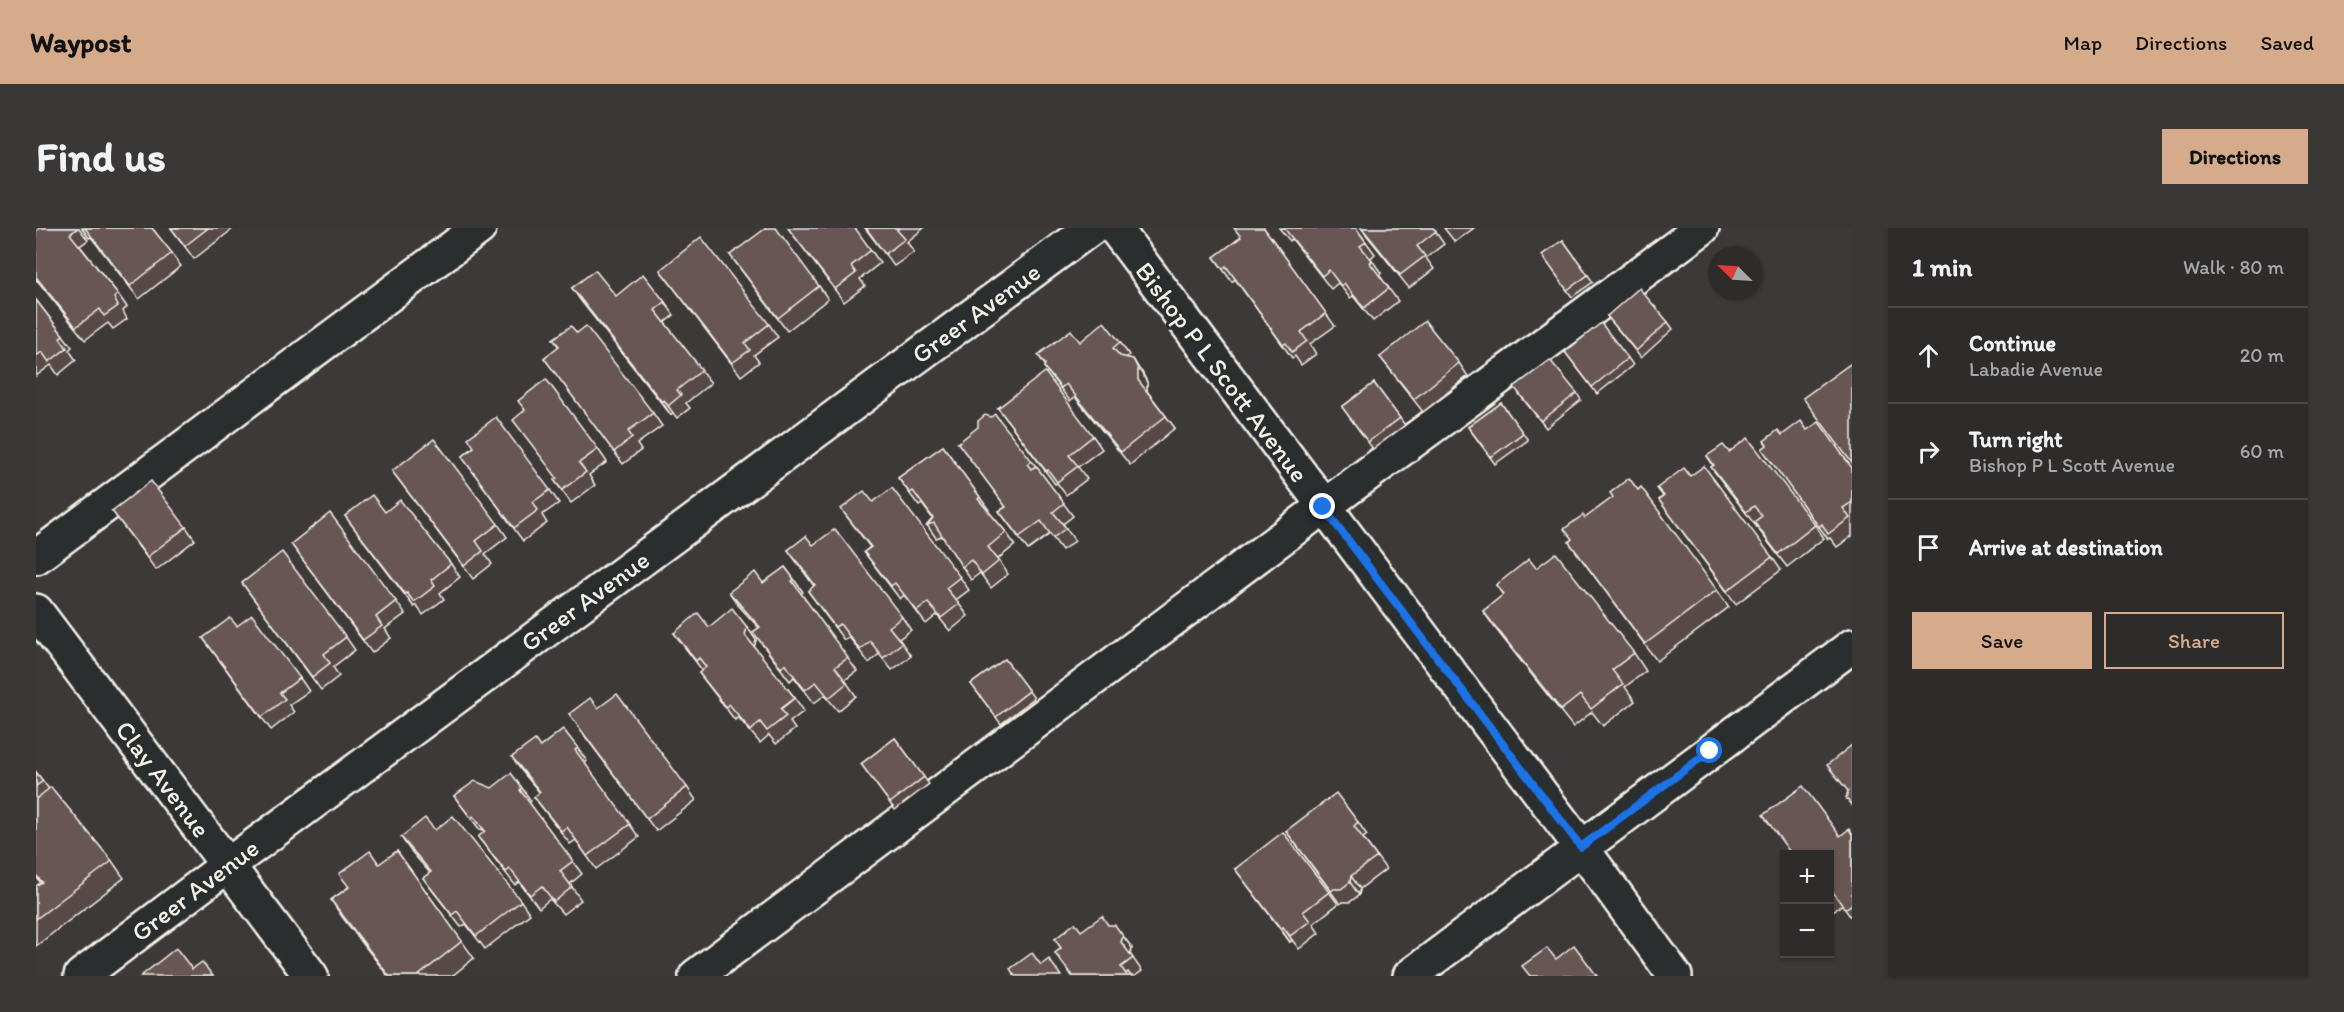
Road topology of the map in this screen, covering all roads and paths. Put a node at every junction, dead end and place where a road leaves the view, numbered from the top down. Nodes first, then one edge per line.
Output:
1 (479, 228) edge
2 (1091, 228) edge
3 (1115, 228) edge
4 (1702, 228) edge
5 (1323, 507) junction
6 (36, 557) edge
7 (36, 611) edge
8 (1852, 646) edge
9 (1581, 847) junction
10 (228, 865) junction
11 (81, 976) edge
12 (311, 976) edge
13 (696, 976) edge
14 (1410, 976) edge
15 (1675, 976) edge

1 - 6 street
2 - 10 street, Greer Avenue
3 - 5 street, Bishop P L Scott Avenue
4 - 5 street
5 - 9 street, Bishop P L Scott Avenue
5 - 13 street
7 - 10 street, Clay Avenue
8 - 9 street
9 - 14 street
9 - 15 street, Bishop P L Scott Avenue
10 - 11 street, Greer Avenue
10 - 12 street, Clay Avenue

